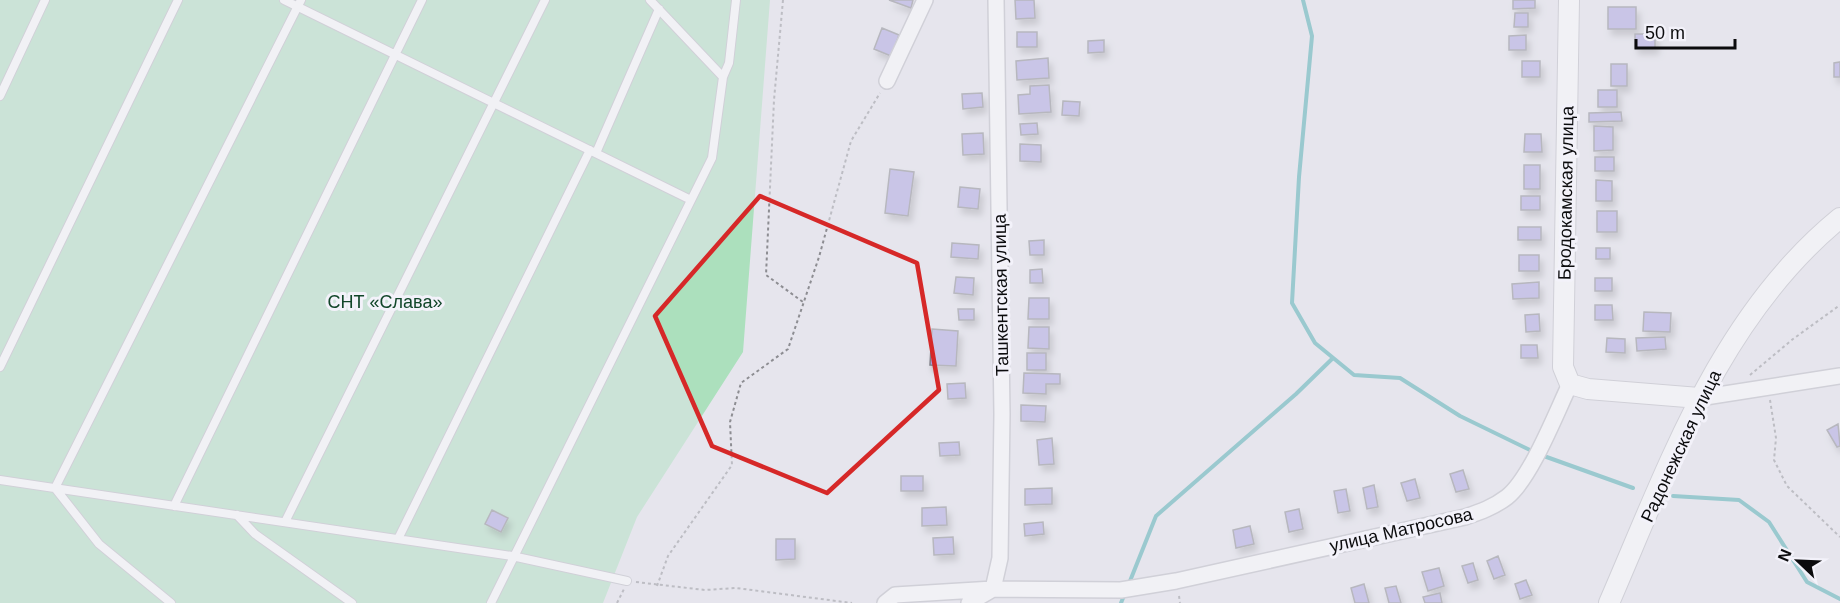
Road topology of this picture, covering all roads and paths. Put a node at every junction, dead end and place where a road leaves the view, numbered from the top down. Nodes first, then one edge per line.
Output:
1 (45, 0) edge
2 (178, 0) edge
3 (284, 0) edge
4 (422, 0) edge
5 (545, 0) edge
6 (650, 0) edge
7 (736, 0) edge
8 (783, 0) edge
9 (925, 0) edge
10 (996, 0) edge
11 (1569, 0) edge
12 (299, 3) edge
13 (659, 9) junction
14 (394, 54) junction
15 (723, 77) junction
16 (887, 81) joint
17 (0, 96) edge
18 (493, 103) junction
19 (593, 152) junction
20 (691, 200) junction
21 (1840, 218) edge
22 (803, 303) junction
23 (1840, 305) edge
24 (0, 367) edge
25 (1840, 376) edge
26 (1570, 384) junction
27 (1769, 388) junction
28 (1727, 395) junction
29 (1699, 398) junction
30 (0, 480) edge
31 (55, 488) junction
32 (174, 506) junction
33 (237, 515) junction
34 (285, 522) junction
35 (1840, 537) edge
36 (398, 539) junction
37 (512, 556) junction
38 (627, 581) joint
39 (657, 586) junction
40 (993, 589) junction
41 (171, 603) edge
42 (352, 603) edge
43 (491, 603) edge
44 (852, 603) edge
45 (885, 603) edge
46 (969, 603) edge
47 (1609, 603) edge

1 - 17 lane
2 - 24 lane
3 - 12 lane
4 - 14 lane
5 - 18 lane
6 - 13 lane
7 - 15 lane
8 - 22 path
9 - 16 street
10 - 40 street, Ташкентская улица
11 - 26 street, Бродокамская улица
12 - 14 lane
12 - 31 lane
13 - 15 lane
13 - 19 lane
14 - 18 lane
14 - 32 lane
15 - 20 lane
16 - 22 path
18 - 19 lane
18 - 34 lane
19 - 20 lane
19 - 36 lane
20 - 37 lane
21 - 29 street, Радонежская улица
22 - 39 path
23 - 28 path
25 - 27 street
26 - 29 street
26 - 40 street, улица Матросова
27 - 28 street
27 - 35 path
28 - 29 street
29 - 47 street, Радонежская улица
30 - 31 lane
31 - 32 lane
31 - 41 lane
32 - 33 lane
33 - 34 lane
33 - 42 lane
34 - 36 lane
36 - 37 lane
37 - 38 lane
37 - 43 lane
38 - 39 path
39 - 44 path
40 - 45 street, улица Матросова
40 - 46 street

